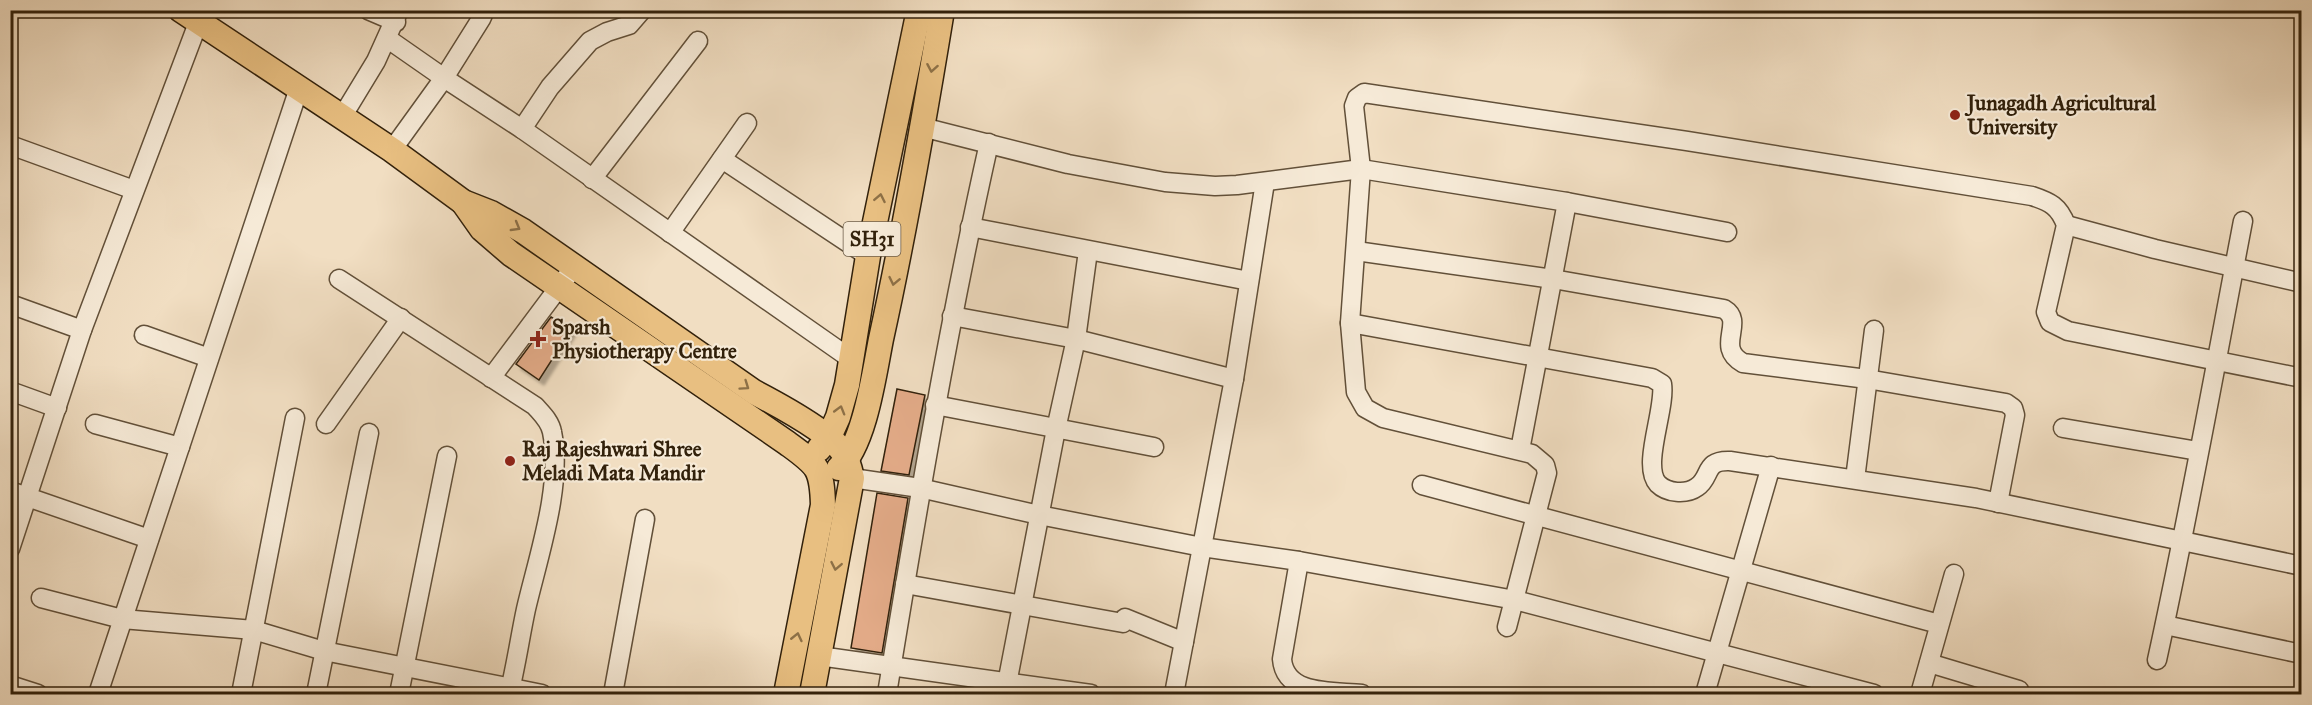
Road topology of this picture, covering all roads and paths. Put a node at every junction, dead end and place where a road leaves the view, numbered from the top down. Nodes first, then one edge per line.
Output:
1 (368, 10) edge
2 (484, 10) edge
3 (642, 10) edge
4 (919, 10) edge
5 (942, 10) edge
6 (190, 16) edge
7 (398, 16) edge
8 (388, 39) junction
9 (698, 41) dead end
10 (444, 78) junction
11 (299, 88) junction
12 (342, 117) junction
13 (747, 123) dead end
14 (922, 127) junction
15 (522, 129) junction
16 (989, 143) junction
17 (10, 145) edge
18 (392, 150) junction
19 (722, 159) junction
20 (1356, 169) junction
21 (592, 179) junction
22 (1265, 182) junction
23 (134, 190) junction
24 (463, 202) junction
25 (1567, 202) junction
26 (2243, 221) dead end
27 (2066, 225) junction
28 (970, 227) junction
29 (1727, 232) dead end
30 (670, 233) junction
31 (1088, 251) junction
32 (1356, 251) junction
33 (868, 256) junction
34 (574, 267) junction
35 (2234, 267) junction
36 (339, 279) dead end
37 (1553, 279) junction
38 (1249, 281) junction
39 (2301, 283) edge
40 (559, 286) junction
41 (10, 304) edge
42 (951, 316) junction
43 (401, 318) junction
44 (1350, 323) junction
45 (82, 330) junction
46 (1874, 330) dead end
47 (144, 335) dead end
48 (1077, 339) junction
49 (1537, 357) junction
50 (209, 358) junction
51 (851, 359) junction
52 (2216, 361) junction
53 (491, 378) junction
54 (2301, 378) edge
55 (1234, 379) junction
56 (1867, 379) junction
57 (10, 391) edge
58 (935, 405) junction
59 (57, 408) junction
60 (294, 418) dead end
61 (95, 424) dead end
62 (326, 424) dead end
63 (2063, 428) dead end
64 (1056, 429) junction
65 (369, 433) dead end
66 (829, 437) junction
67 (180, 447) junction
68 (1154, 447) dead end
69 (1520, 450) junction
70 (2198, 451) junction
71 (447, 456) dead end
72 (810, 459) junction
73 (1772, 466) junction
74 (850, 469) junction
75 (1855, 479) junction
76 (822, 483) junction
77 (1422, 485) dead end
78 (920, 488) junction
79 (10, 491) edge
80 (28, 497) junction
81 (1998, 503) junction
82 (1039, 515) junction
83 (1538, 515) junction
84 (645, 519) dead end
85 (149, 539) junction
86 (2184, 540) junction
87 (1202, 547) junction
88 (10, 549) edge
89 (1299, 561) junction
90 (2301, 566) edge
91 (1741, 572) junction
92 (1954, 574) dead end
93 (905, 584) junction
94 (41, 598) dead end
95 (1515, 600) junction
96 (1023, 605) junction
97 (122, 619) junction
98 (1939, 624) junction
99 (2165, 625) junction
100 (1507, 627) dead end
101 (254, 630) junction
102 (1184, 642) junction
103 (324, 651) junction
104 (2297, 652) dead end
105 (1717, 654) junction
106 (819, 656) junction
107 (2157, 660) dead end
108 (1929, 663) junction
109 (891, 667) junction
110 (405, 668) junction
111 (10, 685) edge
112 (1812, 687) edge
113 (1006, 689) edge
114 (2019, 690) dead end
115 (510, 691) edge
116 (38, 694) edge
117 (98, 694) edge
118 (241, 694) edge
119 (316, 694) edge
120 (399, 694) edge
121 (542, 694) edge
122 (613, 694) edge
123 (786, 694) edge
124 (813, 694) edge
125 (887, 694) edge
126 (1091, 694) edge
127 (1174, 694) edge
128 (1362, 694) edge
129 (1705, 694) edge
130 (1874, 694) edge
131 (1920, 694) edge

1 - 7 street
2 - 10 street
3 - 15 street
33 -> 4 main road, SH31
5 -> 14 main road
6 - 11 main road
6 - 23 street
7 - 8 street
8 - 10 street
8 - 12 street
9 - 21 street
10 - 15 street
10 - 18 street
11 - 12 main road
11 - 50 street
12 - 18 main road
13 - 19 street
14 - 16 street
14 -> 74 main road
15 - 21 street
16 - 22 street
16 - 28 street
17 - 23 street
18 - 24 main road
19 - 30 street
19 - 33 street
20 - 22 street
20 - 25 street
20 - 27 street
20 - 32 street
21 - 30 street
22 - 38 street
23 - 45 street
24 -> 34 main road
24 - 40 main road
25 - 29 street
25 - 37 street
26 - 35 street
27 - 35 street
27 - 52 street
28 - 31 street
28 - 42 street
30 - 51 street
31 - 38 street
31 - 48 street
32 - 37 street
32 - 44 street
33 - 51 main road, SH31
34 - 40 street
34 -> 66 main road
35 - 39 street
35 - 52 street
36 - 43 street
37 - 49 street
37 - 56 street
38 - 55 street
40 - 53 street
40 - 72 main road
41 - 45 street
42 - 48 street
42 - 58 street
43 - 53 street
43 - 62 street
44 - 49 street
44 - 69 street
45 - 59 street
46 - 56 street
47 - 50 street
48 - 55 street
48 - 64 street
49 - 69 street
49 - 73 street
50 - 67 street
66 -> 51 main road, SH31
52 - 54 street
52 - 70 street
53 - 115 street
55 - 87 street
56 - 75 street
56 - 81 street
57 - 59 street
58 - 64 street
58 - 78 street
59 - 80 street
60 - 101 street
61 - 67 street
63 - 70 street
64 - 68 street
64 - 82 street
65 - 103 street
66 - 72 main road, SH31
66 - 74 main road
67 - 85 street
69 - 83 street
70 - 86 street
71 - 110 street
72 - 76 main road
73 - 75 street
73 - 91 street
74 - 76 main road
74 - 78 street
74 -> 106 main road
75 - 81 street
123 -> 76 main road
77 - 83 street
78 - 82 street
78 - 93 street
79 - 80 street
80 - 85 street
80 - 88 street
81 - 86 street
82 - 87 street
82 - 96 street
83 - 91 street
83 - 95 street
84 - 122 street
85 - 97 street
86 - 90 street
86 - 99 street
87 - 89 street
87 - 102 street
89 - 95 street
89 - 128 street
91 - 98 street
91 - 105 street
92 - 98 street
93 - 96 street
93 - 109 street
94 - 97 street
95 - 100 street
95 - 105 street
96 - 102 street
96 - 113 street
97 - 101 street
97 - 117 street
98 - 108 street
99 - 104 street
99 - 107 street
101 - 103 street
101 - 118 street
102 - 127 street
103 - 110 street
103 - 119 street
105 - 112 street
105 - 129 street
106 - 109 street
106 - 124 main road
108 - 114 street
108 - 131 street
109 - 113 street
109 - 125 street
110 - 115 street
110 - 120 street
111 - 116 street
112 - 130 street
113 - 126 street
115 - 121 street

